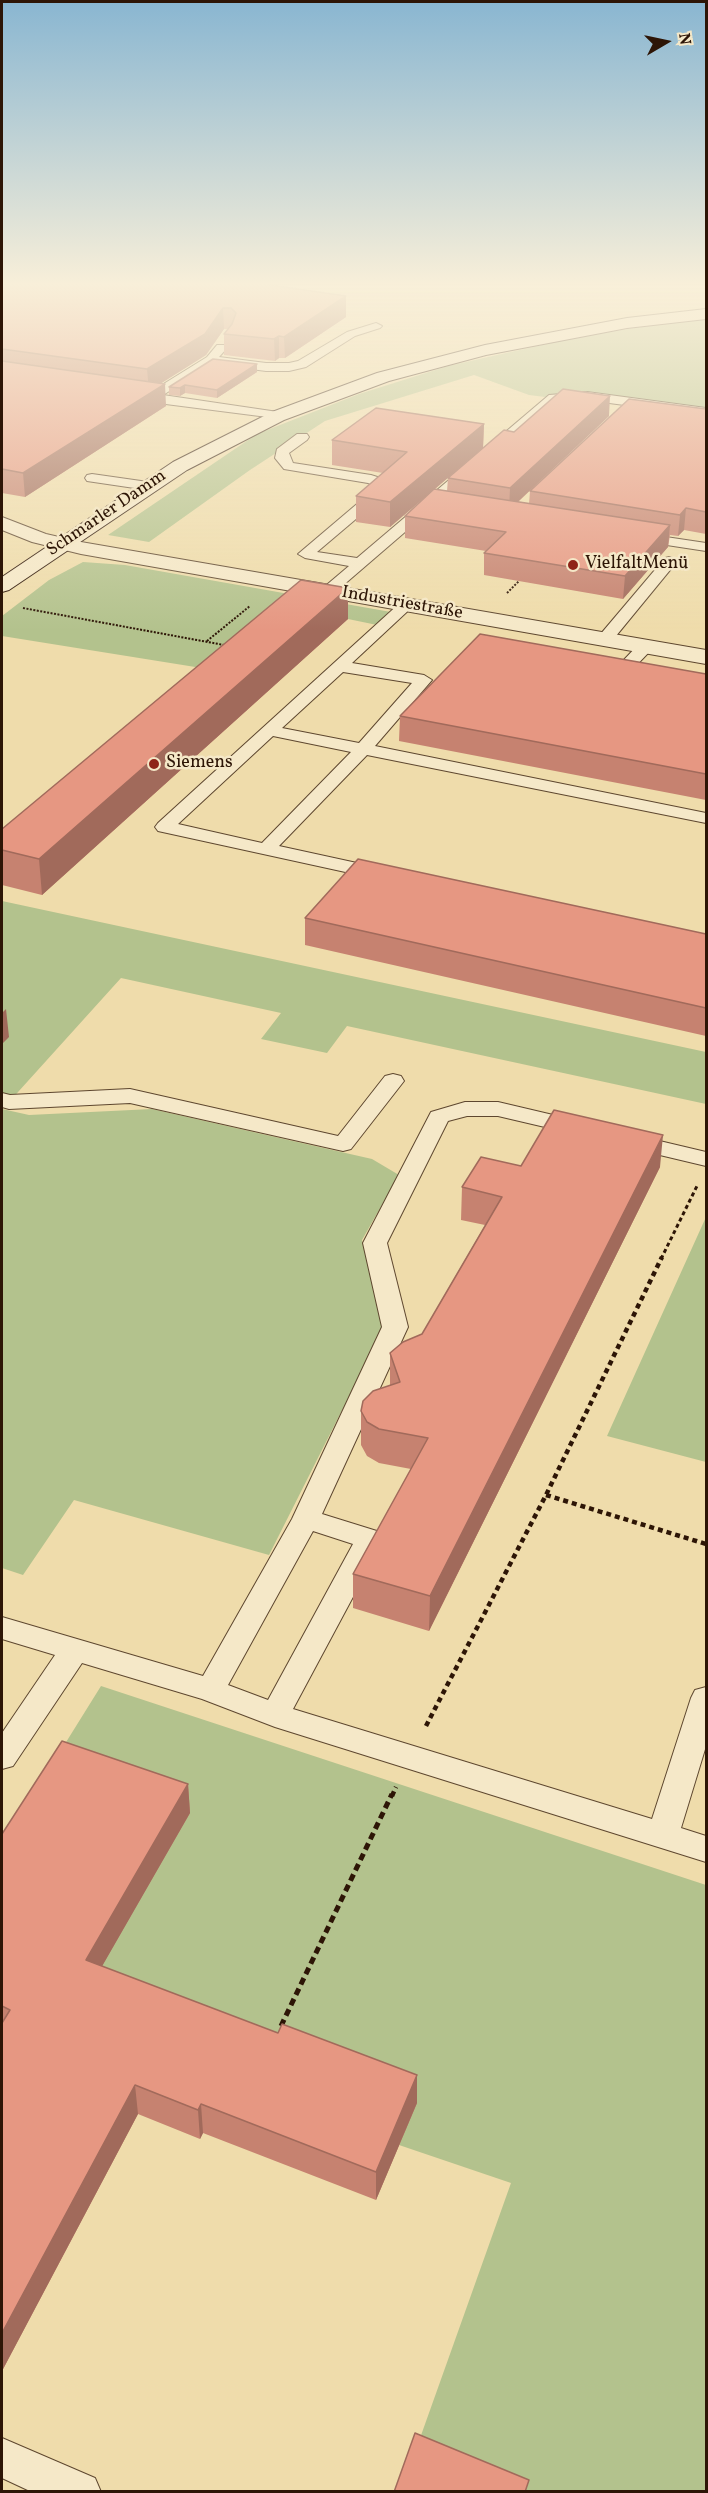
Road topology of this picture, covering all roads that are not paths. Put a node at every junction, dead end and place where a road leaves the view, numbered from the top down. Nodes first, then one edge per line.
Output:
1 (152, 398) edge
2 (325, 398) edge
3 (553, 398) edge
4 (605, 398) edge
5 (634, 402) junction
6 (706, 412) edge
7 (278, 416) junction
8 (617, 418) edge
9 (302, 437) dead end
10 (92, 478) dead end
11 (148, 486) junction
12 (429, 503) junction
13 (450, 507) edge
14 (2, 523) edge
15 (627, 535) edge
16 (62, 544) junction
17 (706, 547) edge
18 (670, 561) dead end
19 (359, 563) junction
20 (2, 586) edge
21 (328, 591) junction
22 (406, 605) junction
23 (605, 639) junction
24 (646, 646) junction
25 (706, 657) edge
26 (339, 666) junction
27 (623, 670) edge
28 (268, 730) junction
29 (363, 749) junction
30 (706, 818) edge
31 (267, 849) junction
32 (405, 879) edge
33 (393, 1081) dead end
34 (2, 1100) edge
35 (704, 1168) edge
36 (306, 1519) junction
37 (2, 1628) edge
38 (74, 1651) junction
39 (210, 1690) junction
40 (706, 1698) edge
41 (275, 1715) junction
42 (2, 1757) edge
43 (663, 1836) junction
44 (706, 1849) edge
45 (2, 2458) edge
46 (81, 2492) edge

1 - 7 lane
2 - 7 street, Schmarler Damm
3 - 12 lane
4 - 5 lane
5 - 6 lane
5 - 8 lane
7 - 11 street, Schmarler Damm
9 - 19 lane
10 - 11 lane
11 - 16 street, Schmarler Damm
12 - 13 lane
12 - 19 lane
14 - 16 street, Industriestraße
15 - 17 lane
16 - 20 street, Schmarler Damm
16 - 21 street, Industriestraße
18 - 23 lane
19 - 21 lane
21 - 22 street, Industriestraße
22 - 23 street, Industriestraße
22 - 26 lane
23 - 24 street, Industriestraße
24 - 25 street, Industriestraße
24 - 27 lane
26 - 28 lane
26 - 29 lane
28 - 29 lane
28 - 31 lane
29 - 30 lane
29 - 31 lane
31 - 32 lane
33 - 34 lane
35 - 36 lane
36 - 39 lane
36 - 41 lane
37 - 38 lane
38 - 39 lane
38 - 42 lane
39 - 41 lane
40 - 43 lane
41 - 43 lane
43 - 44 lane
45 - 46 lane

